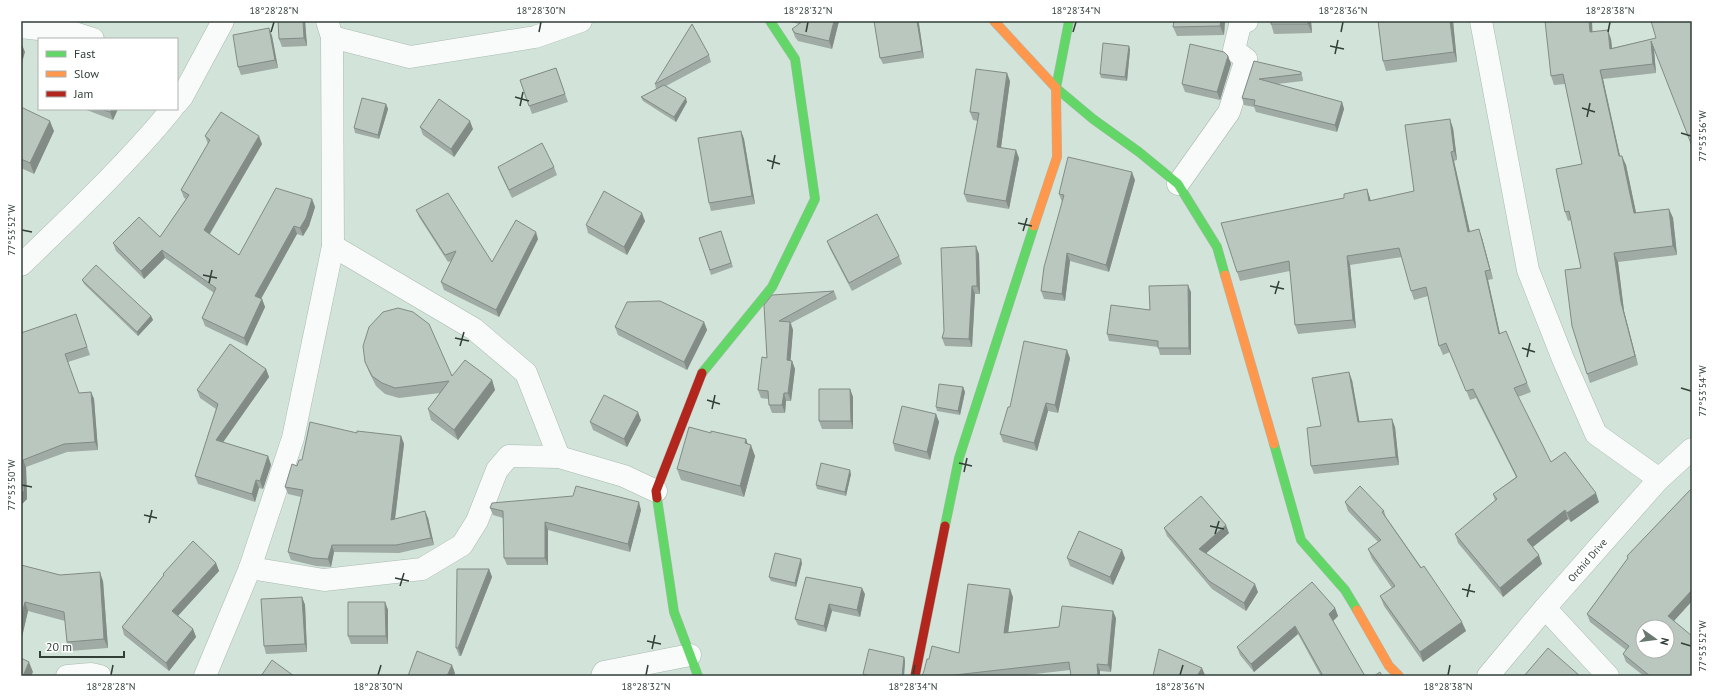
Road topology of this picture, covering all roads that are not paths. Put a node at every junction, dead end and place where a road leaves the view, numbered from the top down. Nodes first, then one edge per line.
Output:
1 (223, 21) edge
2 (581, 21) edge
3 (770, 21) edge
4 (994, 21) edge
5 (1069, 21) edge
6 (1247, 21) edge
7 (1481, 21) edge
8 (21, 27) edge
9 (330, 29) edge
10 (90, 38) edge
11 (1056, 88) junction
12 (178, 98) edge
13 (170, 110) edge
14 (1178, 184) junction
15 (333, 246) junction
16 (21, 265) edge
17 (1692, 449) edge
18 (558, 457) junction
19 (1659, 479) junction
20 (656, 491) junction
21 (250, 568) junction
22 (1545, 608) junction
23 (690, 655) junction
24 (67, 676) edge
25 (100, 676) edge
26 (205, 676) edge
27 (602, 676) edge
28 (698, 676) edge
29 (915, 676) edge
30 (1399, 676) edge
31 (1488, 676) edge
32 (1608, 676) edge

1 - 12 street
2 - 9 street
3 - 20 street
4 - 11 street
5 - 11 street
6 - 14 street
7 - 19 street
8 - 10 street
9 - 15 street
11 - 14 street
11 - 29 street
13 - 16 street
14 - 30 street
15 - 18 street
15 - 21 street
17 - 19 street, Orchid Drive
18 - 20 street
18 - 21 street
19 - 22 street, Orchid Drive
20 - 23 street
21 - 26 street
22 - 31 street, Orchid Drive
22 - 32 street
23 - 27 street
23 - 28 street
24 - 25 street

